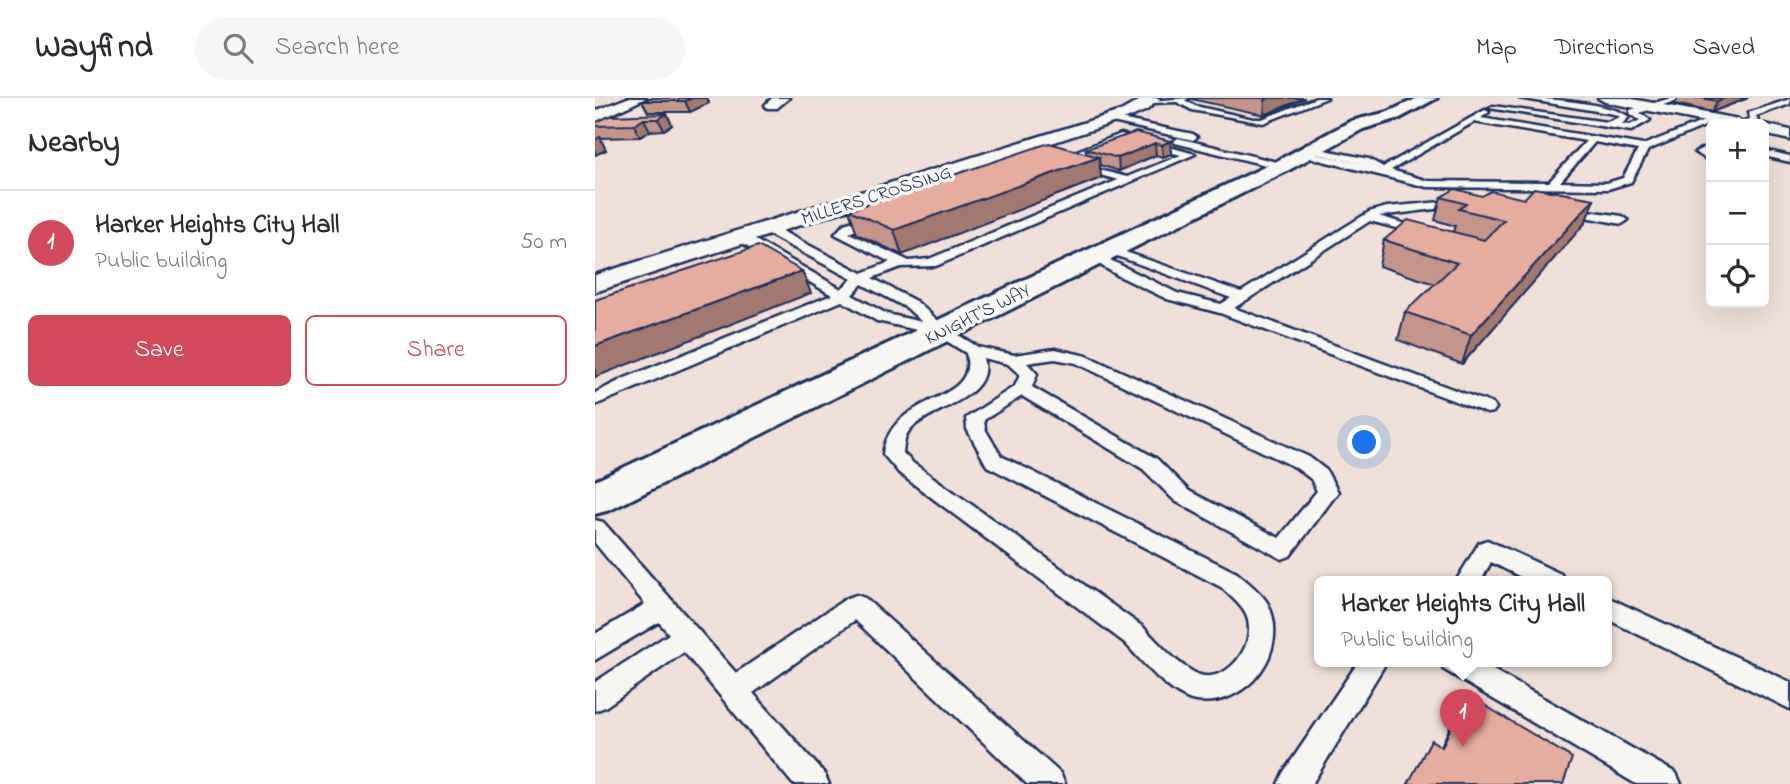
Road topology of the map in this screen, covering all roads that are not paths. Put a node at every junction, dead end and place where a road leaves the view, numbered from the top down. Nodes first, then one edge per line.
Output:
1 (639, 98) edge
2 (1323, 98) edge
3 (1394, 98) edge
4 (1511, 98) edge
5 (1523, 98) edge
6 (1546, 98) edge
7 (1605, 98) edge
8 (1679, 98) edge
9 (1153, 99) edge
10 (1182, 99) edge
11 (1424, 99) edge
12 (1790, 101) edge
13 (1652, 107) junction
14 (1493, 108) junction
15 (1633, 111) junction
16 (1217, 113) junction
17 (595, 117) edge
18 (1474, 119) junction
19 (1710, 119) edge
20 (1754, 119) edge
21 (1105, 120) junction
22 (1706, 124) edge
23 (1357, 125) junction
24 (1594, 125) junction
25 (1166, 131) junction
26 (1769, 131) edge
27 (1154, 135) junction
28 (1790, 135) edge
29 (1593, 139) junction
30 (1138, 141) junction
31 (1644, 148) junction
32 (1074, 153) edge
33 (1769, 154) edge
34 (1296, 157) junction
35 (1790, 159) edge
36 (1066, 163) edge
37 (1383, 171) junction
38 (1128, 180) junction
39 (1551, 186) junction
40 (1475, 202) edge
41 (844, 204) junction
42 (1547, 207) edge
43 (887, 214) edge
44 (1369, 217) junction
45 (874, 218) junction
46 (1622, 220) dead end
47 (768, 229) junction
48 (741, 237) junction
49 (1441, 237) edge
50 (1100, 254) junction
51 (900, 263) junction
52 (862, 278) junction
53 (595, 284) edge
54 (842, 296) junction
55 (1242, 297) junction
56 (1223, 309) junction
57 (940, 330) junction
58 (973, 351) junction
59 (1014, 360) junction
60 (1022, 389) junction
61 (595, 400) edge
62 (1487, 408) dead end
63 (595, 499) edge
64 (595, 528) edge
65 (1471, 576) edge
66 (1542, 576) edge
67 (662, 607) junction
68 (1612, 609) edge
69 (687, 636) junction
70 (595, 648) edge
71 (1370, 667) edge
72 (1462, 667) edge
73 (733, 691) junction
74 (1790, 696) edge
75 (595, 698) edge
76 (813, 784) edge
77 (1049, 784) edge
78 (1294, 784) edge
79 (1665, 784) edge

1 - 17 street
2 - 16 lane
3 - 23 main road, KNIGHT'S WAY
4 - 14 lane
5 - 24 lane
6 - 15 lane
7 - 13 street
8 - 13 lane
9 - 10 lane
9 - 21 street, MILLERS CROSSING
10 - 16 lane
11 - 23 main road, KNIGHT'S WAY
12 - 20 lane
13 - 15 lane
13 - 19 street
14 - 18 lane
14 - 24 lane
15 - 24 lane
16 - 25 lane
18 - 29 lane
18 - 37 lane
21 - 25 lane
21 - 27 lane
21 - 41 street, MILLERS CROSSING
22 - 31 lane
23 - 34 main road, KNIGHT'S WAY
25 - 27 lane
25 - 34 lane
26 - 28 street
27 - 30 lane
27 - 34 lane
29 - 31 lane
29 - 39 lane
30 - 32 lane
30 - 38 lane
31 - 39 lane
33 - 35 lane
34 - 37 lane
34 - 50 main road, KNIGHT'S WAY
36 - 38 lane
37 - 39 lane
38 - 51 lane
40 - 44 lane
41 - 45 lane
41 - 47 street, MILLERS CROSSING
42 - 46 lane
43 - 45 lane
44 - 49 lane
44 - 55 lane
45 - 51 lane
47 - 48 street, MILLERS CROSSING
47 - 52 lane
48 - 53 street, MILLERS CROSSING
48 - 54 lane
50 - 55 lane
50 - 56 lane
50 - 57 main road, KNIGHT'S WAY
51 - 52 lane
52 - 54 lane
52 - 57 lane
54 - 57 lane
54 - 61 lane
55 - 56 lane
56 - 62 lane
57 - 58 lane
57 - 63 main road, KNIGHT'S WAY
58 - 59 lane
58 - 60 lane
59 - 60 lane
59 - 60 lane
64 - 67 lane
65 - 66 lane
67 - 69 lane
67 - 70 lane
68 - 74 lane
69 - 73 lane
69 - 75 lane
71 - 78 lane
72 - 79 lane
73 - 76 lane
73 - 77 lane

